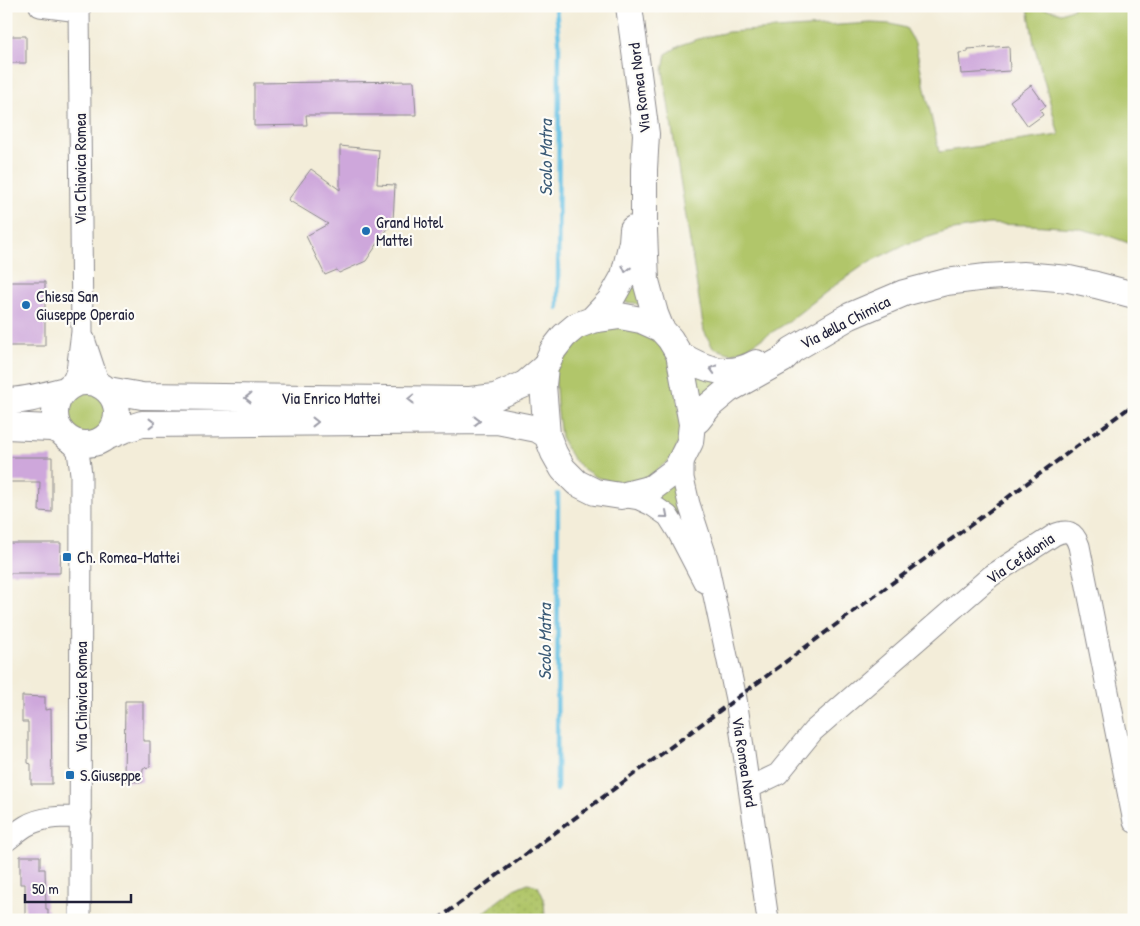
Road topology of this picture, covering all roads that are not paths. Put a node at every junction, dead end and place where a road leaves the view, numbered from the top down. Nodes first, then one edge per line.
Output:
1 (40, 6) edge
2 (629, 6) edge
3 (79, 9) edge
4 (644, 169) junction
5 (1134, 295) edge
6 (592, 320) junction
7 (661, 329) junction
8 (82, 332) junction
9 (792, 350) junction
10 (679, 354) junction
11 (545, 367) junction
12 (103, 387) junction
13 (68, 388) junction
14 (6, 401) edge
15 (692, 424) junction
16 (6, 426) edge
17 (65, 435) junction
18 (547, 435) junction
19 (102, 439) junction
20 (684, 457) junction
21 (81, 474) junction
22 (621, 496) junction
23 (716, 606) junction
24 (749, 788) junction
25 (81, 817) junction
26 (1134, 822) edge
27 (6, 841) edge
28 (80, 920) edge
29 (768, 920) edge

1 - 3 street
2 - 4 main road, Via Romea Nord
3 - 8 street, Via Chiavica Romea
4 -> 6 main road, Via Romea Nord
4 - 7 main road, Via Romea Nord
5 - 9 main road, Via della Chimica
6 - 7 main road
6 - 11 main road
7 - 10 main road
8 - 12 street, Via Chiavica Romea
8 - 13 street, Via Chiavica Romea
9 -> 10 main road, Via della Chimica
9 - 15 main road, Via della Chimica
10 - 15 main road
11 -> 12 main road, Via Enrico Mattei
11 - 18 main road
12 - 13 main road
12 - 19 main road
13 - 14 main road
13 - 17 main road
15 - 20 main road
16 - 17 main road
17 - 19 main road
17 - 21 street, Via Chiavica Romea
19 -> 18 main road, Via Enrico Mattei
18 - 22 main road
19 - 21 street, Via Chiavica Romea
20 - 22 main road
20 - 23 street, Via Romea Nord
21 - 25 street, Via Chiavica Romea
22 -> 23 street, Via Romea Nord
23 - 24 street, Via Romea Nord
24 - 26 street, Via Cefalonia
24 - 29 street, Via Romea Nord
25 - 27 street
25 - 28 street, Via Chiavica Romea

